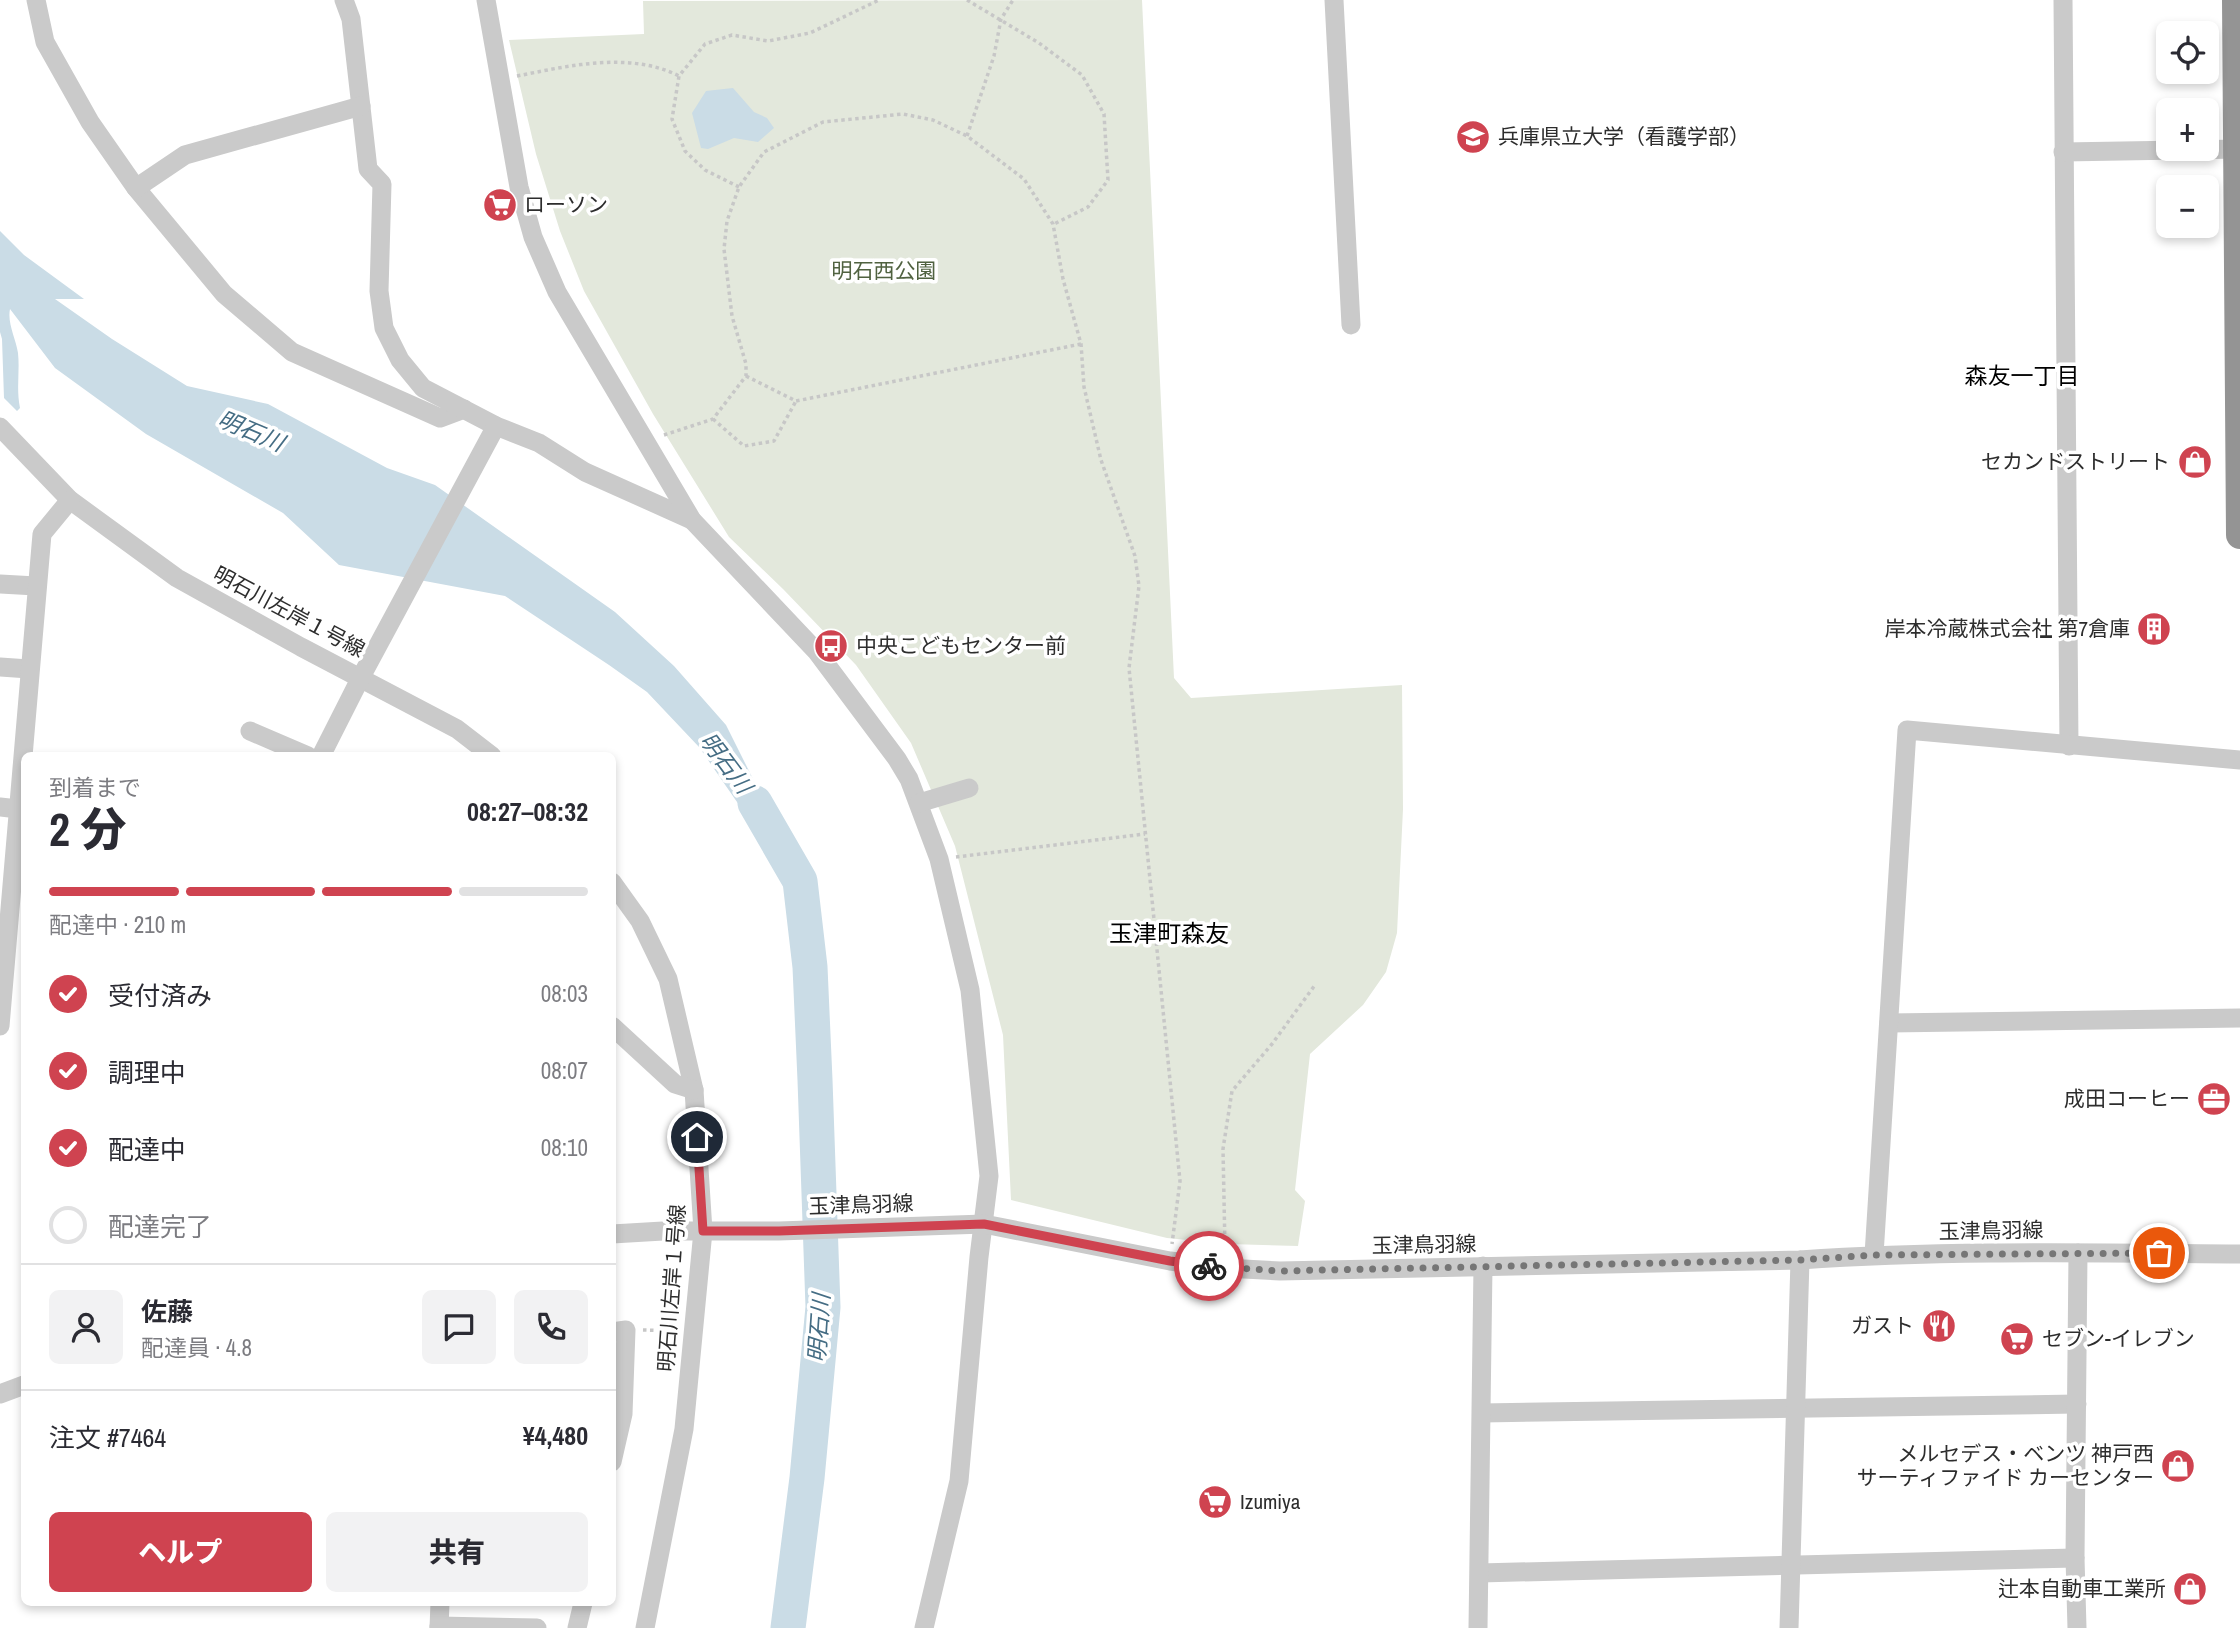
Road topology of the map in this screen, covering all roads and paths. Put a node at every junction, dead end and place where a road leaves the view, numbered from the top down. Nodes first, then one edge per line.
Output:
1 (36, 0) edge
2 (344, 0) edge
3 (486, 0) edge
4 (879, 0) edge
5 (967, 0) edge
6 (1013, 0) edge
7 (1334, 0) edge
8 (2063, 0) edge
9 (2236, 0) edge
10 (1001, 19) junction
11 (2238, 37) edge
12 (679, 76) junction
13 (500, 80) junction
14 (361, 106) junction
15 (967, 136) junction
16 (2238, 149) edge
17 (2063, 152) junction
18 (738, 187) junction
19 (136, 188) junction
20 (1053, 224) junction
21 (2238, 255) edge
22 (1352, 325) dead end
23 (1082, 344) junction
24 (747, 376) junction
25 (796, 401) junction
26 (464, 409) junction
27 (713, 419) junction
28 (496, 426) junction
29 (0, 427) edge
30 (645, 441) junction
31 (70, 500) junction
32 (692, 520) junction
33 (2240, 535) edge
34 (0, 584) edge
35 (36, 586) junction
36 (0, 667) edge
37 (29, 669) junction
38 (360, 677) junction
39 (250, 731) dead end
40 (2069, 746) junction
41 (299, 752) edge
42 (323, 752) edge
43 (487, 752) edge
44 (2240, 761) edge
45 (969, 788) dead end
46 (919, 803) junction
47 (9, 808) edge
48 (1145, 834) junction
49 (939, 859) junction
50 (616, 888) edge
51 (3, 957) edge
52 (1315, 985) dead end
53 (2240, 1018) edge
54 (1889, 1023) junction
55 (0, 1026) edge
56 (616, 1030) edge
57 (694, 1090) junction
58 (984, 1224) junction
59 (703, 1231) junction
60 (616, 1234) edge
61 (2078, 1252) junction
62 (2240, 1254) edge
63 (1874, 1255) junction
64 (1800, 1260) junction
65 (1170, 1261) junction
66 (1483, 1266) junction
67 (1225, 1268) junction
68 (619, 1331) edge
69 (693, 1332) junction
70 (21, 1386) edge
71 (0, 1394) edge
72 (2077, 1404) junction
73 (1796, 1408) junction
74 (1482, 1413) junction
75 (616, 1444) edge
76 (2075, 1558) junction
77 (1791, 1566) junction
78 (1480, 1573) junction
79 (440, 1606) edge
80 (582, 1606) edge
81 (439, 1627) edge
82 (537, 1628) edge
83 (577, 1628) edge
84 (645, 1628) edge
85 (924, 1628) edge
86 (1478, 1628) edge
87 (1790, 1628) edge
88 (2077, 1628) edge

1 - 19 street
2 - 14 street
3 - 13 street
4 - 12 path
5 - 10 path
6 - 10 path
7 - 22 street
8 - 17 street
9 - 11 highway
10 - 15 path
10 - 20 path
11 - 16 highway
12 - 13 path
12 - 18 path
13 - 30 street
14 - 19 street
14 - 26 street
15 - 18 path
15 - 20 path
16 - 17 street
16 - 21 highway
17 - 40 street
18 - 24 path
19 - 26 street
20 - 23 path
21 - 33 highway
23 - 25 path
23 - 48 path
24 - 25 path
24 - 27 path
25 - 27 path
26 - 28 street
27 - 30 path
28 - 32 street
28 - 38 street
29 - 31 street, 明石川左岸１号線
30 - 32 street
31 - 35 street
31 - 38 street, 明石川左岸１号線
32 - 46 street
34 - 35 street
35 - 37 street
36 - 37 street
37 - 47 street
38 - 42 street
38 - 43 street, 明石川左岸１号線
39 - 41 street
40 - 44 street
40 - 54 street
45 - 46 street
46 - 49 street
47 - 51 street
48 - 49 path
48 - 65 path
49 - 58 street
50 - 57 street, 明石川左岸１号線
51 - 55 street
52 - 67 path
53 - 54 street
54 - 63 street
56 - 57 street
57 - 59 street, 明石川左岸１号線
58 - 59 street, 玉津鳥羽線
58 - 65 street, 玉津鳥羽線
58 - 85 street
59 - 60 street, 玉津鳥羽線
59 - 69 street, 明石川左岸１号線
61 - 62 street, 玉津鳥羽線
61 - 63 street, 玉津鳥羽線
61 - 72 street
63 - 64 street, 玉津鳥羽線
64 - 66 street, 玉津鳥羽線
64 - 73 street
65 - 67 street, 玉津鳥羽線
66 - 67 street, 玉津鳥羽線
66 - 74 street
68 - 69 path
68 - 75 street
69 - 84 street, 明石川左岸１号線
70 - 71 street
72 - 73 street
72 - 76 street
73 - 74 street
73 - 77 street
74 - 78 street
76 - 77 street
76 - 88 street
77 - 78 street
77 - 87 street
78 - 86 street
79 - 81 street
80 - 83 street
81 - 82 street

